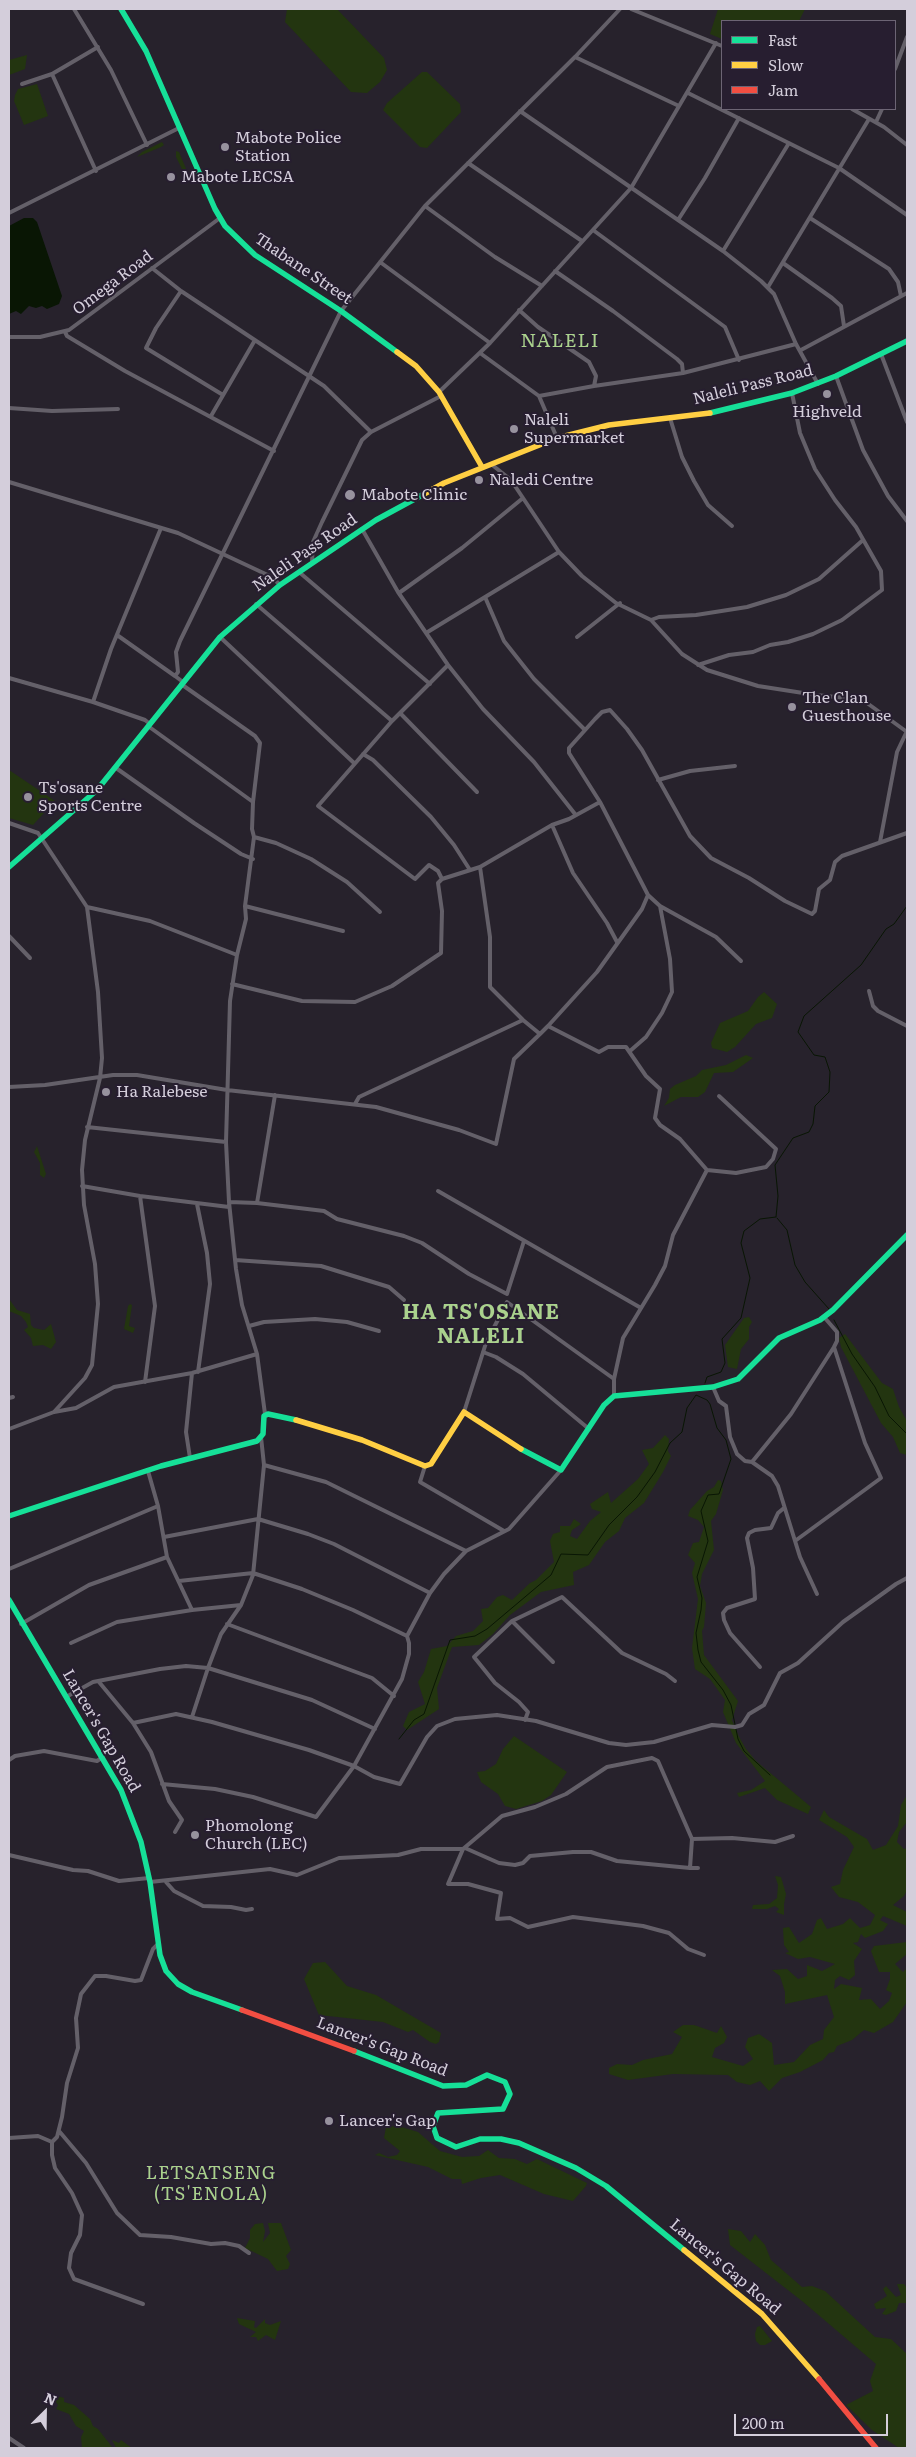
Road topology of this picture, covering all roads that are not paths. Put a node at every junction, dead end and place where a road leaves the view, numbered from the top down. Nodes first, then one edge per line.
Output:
1 (74, 9) edge
2 (121, 9) edge
3 (620, 9) edge
4 (631, 9) edge
5 (907, 37) edge
6 (716, 43) junction
7 (721, 46) edge
8 (98, 47) junction
9 (575, 57) junction
10 (896, 66) edge
11 (52, 74) junction
12 (22, 84) dead end
13 (688, 92) junction
14 (679, 106) junction
15 (721, 109) edge
16 (723, 110) edge
17 (854, 110) edge
18 (882, 110) edge
19 (520, 111) junction
20 (739, 118) junction
21 (869, 119) junction
22 (876, 122) junction
23 (179, 128) junction
24 (789, 143) junction
25 (907, 145) edge
26 (147, 146) junction
27 (468, 163) junction
28 (839, 168) junction
29 (96, 171) junction
30 (631, 188) junction
31 (425, 206) junction
32 (9, 213) edge
33 (907, 214) edge
34 (220, 218) junction
35 (810, 218) junction
36 (678, 220) junction
37 (593, 230) junction
38 (582, 241) junction
39 (724, 252) junction
40 (380, 262) junction
41 (783, 263) junction
42 (152, 268) junction
43 (555, 271) junction
44 (542, 286) junction
45 (768, 287) junction
46 (181, 292) junction
47 (907, 293) edge
48 (901, 296) junction
49 (519, 310) junction
50 (342, 311) junction
51 (844, 326) junction
52 (65, 332) junction
53 (9, 337) edge
54 (255, 340) junction
55 (907, 340) edge
56 (490, 343) junction
57 (796, 344) junction
58 (801, 350) junction
59 (480, 353) junction
60 (881, 354) junction
61 (738, 360) junction
62 (683, 373) junction
63 (836, 376) junction
64 (311, 377) junction
65 (818, 384) junction
66 (594, 386) junction
67 (792, 393) junction
68 (440, 394) junction
69 (222, 395) junction
70 (539, 396) junction
71 (9, 408) edge
72 (118, 409) dead end
73 (211, 416) junction
74 (670, 418) junction
75 (907, 422) edge
76 (371, 432) junction
77 (557, 438) junction
78 (274, 451) junction
79 (490, 463) junction
80 (482, 467) junction
81 (9, 482) edge
82 (523, 498) junction
83 (907, 521) edge
84 (732, 526) dead end
85 (161, 528) junction
86 (362, 529) junction
87 (863, 540) junction
88 (560, 552) junction
89 (224, 553) junction
90 (312, 563) junction
91 (299, 572) junction
92 (280, 585) junction
93 (399, 593) junction
94 (484, 597) junction
95 (620, 603) junction
96 (256, 604) junction
97 (651, 620) junction
98 (426, 633) junction
99 (117, 635) junction
100 (220, 637) junction
101 (577, 637) dead end
102 (448, 665) junction
103 (698, 665) junction
104 (175, 676) junction
105 (9, 678) edge
106 (182, 683) junction
107 (430, 684) junction
108 (93, 702) junction
109 (401, 714) junction
110 (392, 722) junction
111 (149, 725) junction
112 (585, 730) junction
113 (907, 731) edge
114 (363, 754) junction
115 (354, 763) junction
116 (735, 766) dead end
117 (116, 768) junction
118 (658, 780) junction
119 (477, 792) dead end
120 (254, 802) junction
121 (600, 802) junction
122 (575, 814) junction
123 (9, 823) edge
124 (552, 825) junction
125 (907, 833) edge
126 (254, 837) junction
127 (43, 838) junction
128 (880, 842) junction
129 (253, 859) junction
130 (9, 867) edge
131 (480, 867) junction
132 (470, 870) junction
133 (442, 880) junction
134 (648, 895) junction
135 (87, 906) junction
136 (245, 906) junction
137 (660, 906) junction
138 (380, 912) dead end
139 (343, 931) dead end
140 (9, 936) edge
141 (617, 942) junction
142 (237, 955) junction
143 (30, 958) dead end
144 (741, 961) dead end
145 (232, 984) junction
146 (869, 991) dead end
147 (523, 1020) junction
148 (548, 1026) junction
149 (907, 1026) edge
150 (540, 1034) junction
151 (630, 1051) junction
152 (100, 1078) junction
153 (9, 1087) edge
154 (226, 1090) junction
155 (275, 1095) junction
156 (719, 1096) dead end
157 (355, 1104) junction
158 (87, 1127) junction
159 (226, 1142) junction
160 (707, 1170) junction
161 (82, 1186) junction
162 (438, 1191) dead end
163 (140, 1196) junction
164 (257, 1202) junction
165 (197, 1204) junction
166 (229, 1205) junction
167 (907, 1235) edge
168 (524, 1241) junction
169 (235, 1260) junction
170 (508, 1294) junction
171 (404, 1300) dead end
172 (507, 1302) junction
173 (641, 1308) junction
174 (824, 1317) junction
175 (249, 1326) junction
176 (379, 1331) dead end
177 (834, 1347) junction
178 (483, 1352) junction
179 (257, 1354) junction
180 (198, 1372) junction
181 (192, 1373) junction
182 (614, 1380) junction
183 (145, 1382) junction
184 (713, 1386) junction
185 (614, 1396) junction
186 (54, 1412) junction
187 (464, 1412) junction
188 (265, 1414) junction
189 (589, 1429) junction
190 (9, 1430) edge
191 (261, 1438) junction
192 (190, 1458) junction
193 (752, 1462) junction
194 (264, 1465) junction
195 (425, 1466) junction
196 (561, 1470) junction
197 (148, 1471) junction
198 (158, 1506) junction
199 (784, 1508) junction
200 (9, 1516) edge
201 (258, 1519) junction
202 (504, 1531) junction
203 (164, 1537) junction
204 (795, 1541) junction
205 (466, 1551) junction
206 (167, 1557) junction
207 (9, 1569) edge
208 (253, 1573) junction
209 (907, 1578) edge
210 (179, 1581) junction
211 (430, 1593) junction
212 (817, 1594) dead end
213 (9, 1600) edge
214 (241, 1605) junction
215 (192, 1610) junction
216 (512, 1621) junction
217 (22, 1624) junction
218 (227, 1624) junction
219 (406, 1636) junction
220 (71, 1643) dead end
221 (553, 1662) dead end
222 (760, 1667) dead end
223 (208, 1668) junction
224 (674, 1681) dead end
225 (98, 1682) junction
226 (394, 1696) junction
227 (66, 1698) junction
228 (192, 1717) junction
229 (525, 1720) junction
230 (133, 1723) junction
231 (375, 1729) junction
232 (103, 1757) junction
233 (9, 1760) edge
234 (354, 1766) junction
235 (162, 1784) junction
236 (175, 1832) dead end
237 (793, 1836) dead end
238 (692, 1839) junction
239 (464, 1848) junction
240 (9, 1855) edge
241 (690, 1868) junction
242 (698, 1868) dead end
243 (149, 1880) junction
244 (166, 1882) junction
245 (252, 1909) dead end
246 (158, 1944) junction
247 (704, 1955) dead end
248 (59, 2131) junction
249 (9, 2138) edge
250 (52, 2142) junction
251 (249, 2253) dead end
252 (143, 2304) dead end
253 (9, 2438) edge
254 (24, 2448) edge
255 (876, 2448) edge

1 - 8 street
2 - 23 main road, Thabane Street
3 - 9 street
4 - 6 street
5 - 10 street
6 - 7 street
6 - 13 street
8 - 11 street
8 - 26 street
9 - 14 street
9 - 19 street
11 - 12 street
11 - 29 street
13 - 14 street
13 - 15 street
14 - 30 street
16 - 20 street
17 - 21 street
18 - 22 street
19 - 27 street
19 - 30 street
20 - 24 street
20 - 36 street
21 - 22 street
21 - 28 street
22 - 25 street
23 - 26 street
23 - 34 main road, Thabane Street
24 - 28 street
24 - 39 street
26 - 29 street
27 - 31 street
27 - 38 street
28 - 33 street
28 - 35 street
29 - 32 street
30 - 36 street
30 - 37 street
31 - 40 street
31 - 44 street
34 - 42 street, Omega Road
34 - 50 main road, Thabane Street
35 - 41 street
35 - 48 street
36 - 39 street
37 - 38 street
37 - 61 street
38 - 43 street
39 - 45 street
40 - 50 street
40 - 56 street
41 - 45 street
41 - 51 street
42 - 46 street
42 - 52 street, Omega Road
43 - 44 street
43 - 62 street
44 - 49 street
45 - 57 street
46 - 54 street
46 - 69 street
47 - 48 street
48 - 51 street
49 - 56 street
49 - 66 street
50 - 64 street
50 - 68 main road, Thabane Street
51 - 58 street
52 - 53 street, Omega Road
52 - 73 street
54 - 64 street
54 - 69 street
55 - 60 main road, Naleli Pass Road
56 - 59 street
57 - 58 street
57 - 61 street
58 - 65 street
59 - 68 street
59 - 70 street
60 - 63 main road, Naleli Pass Road
60 - 75 street
61 - 62 street
62 - 66 street
63 - 65 main road, Naleli Pass Road
63 - 83 street
64 - 76 street
64 - 78 street
65 - 67 main road, Naleli Pass Road
66 - 70 street
67 - 74 main road, Naleli Pass Road
67 - 87 street
68 - 76 street
68 - 80 main road, Thabane Street
69 - 73 street
70 - 77 street
71 - 72 street
73 - 78 street
74 - 77 main road, Naleli Pass Road
74 - 84 street
76 - 90 street
77 - 79 main road, Naleli Pass Road
78 - 89 street
79 - 80 main road, Naleli Pass Road
79 - 82 street
80 - 86 main road, Naleli Pass Road
81 - 85 street
82 - 88 street
82 - 93 street
85 - 89 street
85 - 99 street
86 - 90 main road, Naleli Pass Road
86 - 93 street
87 - 97 street
87 - 103 street
88 - 94 street
88 - 95 street
89 - 92 street
89 - 104 street
90 - 91 main road, Naleli Pass Road
91 - 92 main road, Naleli Pass Road
91 - 107 street
92 - 96 main road, Naleli Pass Road
93 - 98 street
94 - 98 street
94 - 112 street
95 - 97 street
95 - 101 street
96 - 100 main road, Naleli Pass Road
96 - 110 street
97 - 103 street
98 - 102 street
99 - 104 street
99 - 108 street
100 - 106 main road, Naleli Pass Road
100 - 115 street
102 - 107 street
102 - 122 street
103 - 113 street
104 - 106 street
105 - 108 street
106 - 111 main road, Naleli Pass Road
106 - 120 street
107 - 109 street
108 - 111 street
109 - 110 street
109 - 119 street
110 - 114 street
111 - 117 main road, Naleli Pass Road
111 - 120 street
112 - 118 street
112 - 121 street
113 - 128 street
114 - 115 street
114 - 132 street
115 - 133 street
116 - 118 street
117 - 127 main road, Naleli Pass Road
117 - 129 street
118 - 128 street
120 - 126 street
121 - 122 street
121 - 134 street
122 - 124 street
123 - 127 street
124 - 131 street
124 - 141 street
125 - 128 street
126 - 129 street
126 - 138 street
127 - 130 main road, Naleli Pass Road
127 - 135 street
129 - 136 street
131 - 132 street
131 - 147 street
132 - 133 street
133 - 145 street
134 - 137 street
134 - 141 street
135 - 142 street
135 - 152 street
136 - 139 street
136 - 142 street
137 - 144 street
137 - 151 street
140 - 143 street
141 - 148 street
142 - 145 street
145 - 154 street
146 - 149 street
147 - 150 street
147 - 157 street
148 - 150 street
148 - 151 street
150 - 157 street
151 - 160 street
152 - 153 street
152 - 154 street
152 - 158 street
154 - 155 street
154 - 159 street
155 - 157 street
155 - 164 street
156 - 160 street
158 - 159 street
158 - 161 street
159 - 166 street
160 - 173 street
161 - 163 street
161 - 186 street
162 - 168 street
163 - 165 street
163 - 183 street
164 - 166 street
164 - 170 street
165 - 166 street
165 - 180 street
166 - 169 street
167 - 174 main road
168 - 170 street
168 - 173 street
169 - 171 street
169 - 175 street
170 - 172 street
172 - 178 street
172 - 182 street
173 - 182 street
174 - 177 street
174 - 184 main road
175 - 176 street
175 - 179 street
177 - 193 street
177 - 204 street
178 - 187 street
178 - 189 street
179 - 180 street
179 - 188 street
180 - 181 street
181 - 183 street
181 - 192 street
182 - 185 street
183 - 186 street
184 - 185 main road
184 - 193 street
185 - 189 main road
186 - 190 street
187 - 195 main road
187 - 196 main road
188 - 191 main road
188 - 195 main road
189 - 196 main road
191 - 192 main road
191 - 194 street
192 - 197 main road
193 - 199 street
194 - 201 street
194 - 205 street
195 - 202 street
196 - 202 street
197 - 198 street
197 - 200 main road
198 - 203 street
198 - 207 street
199 - 204 street
199 - 222 street
201 - 203 street
201 - 208 street
201 - 211 street
202 - 205 street
203 - 206 street
204 - 212 street
205 - 211 street
206 - 210 street
206 - 217 street
208 - 210 street
208 - 214 street
208 - 219 street
209 - 229 street
210 - 215 street
211 - 219 street
213 - 217 main road, Lancer's Gap Road
214 - 215 street
214 - 218 street
215 - 220 street
216 - 221 street
216 - 224 street
216 - 229 street
217 - 227 main road, Lancer's Gap Road
218 - 223 street
218 - 226 street
219 - 226 street
223 - 225 street
223 - 228 street
223 - 231 street
225 - 227 street
225 - 230 street
226 - 231 street
227 - 232 main road, Lancer's Gap Road
228 - 230 street
228 - 234 street
229 - 234 street
230 - 235 street
231 - 234 street
232 - 233 street
232 - 243 main road, Lancer's Gap Road
234 - 235 street
235 - 236 street
237 - 238 street
238 - 239 street
238 - 241 street
239 - 241 street
239 - 244 street
239 - 247 street
240 - 243 street
241 - 242 street
243 - 244 street
243 - 246 main road, Lancer's Gap Road
244 - 245 street
246 - 248 street
246 - 255 main road, Lancer's Gap Road
248 - 250 street
248 - 251 street
249 - 250 street
250 - 252 street
253 - 254 street

